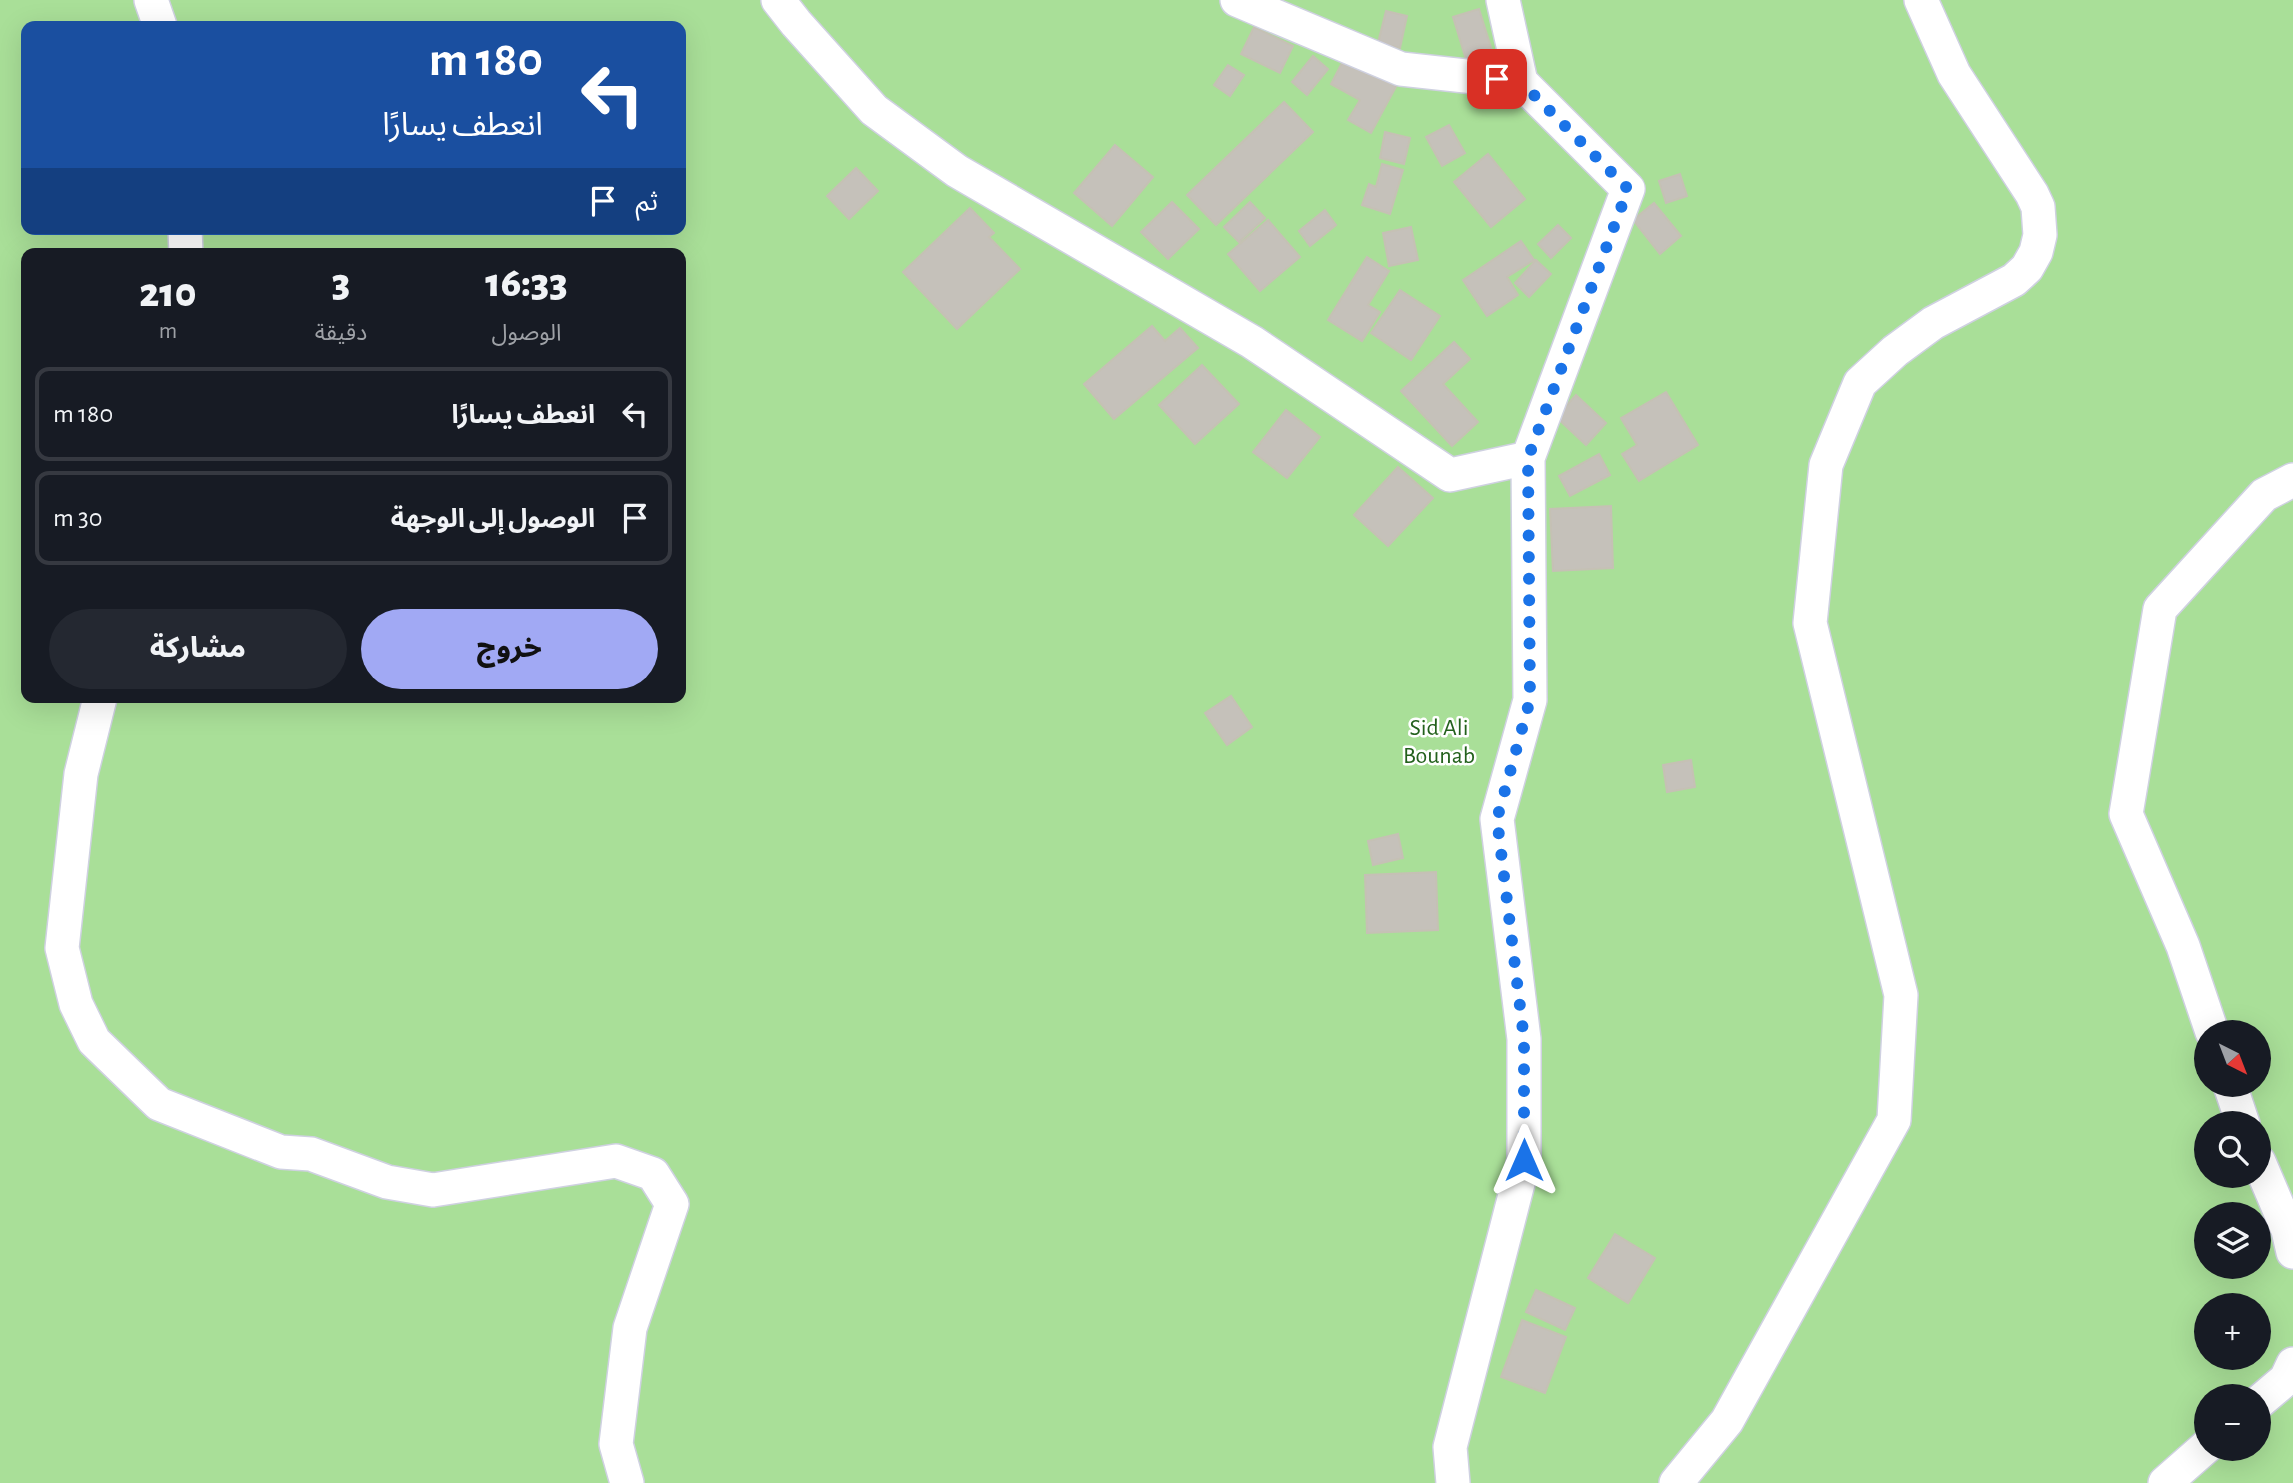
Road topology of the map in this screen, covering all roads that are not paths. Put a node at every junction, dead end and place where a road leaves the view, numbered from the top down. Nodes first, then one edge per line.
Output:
1 (150, 0) edge
2 (778, 0) edge
3 (1237, 0) edge
4 (1503, 0) edge
5 (1921, 0) edge
6 (158, 21) edge
7 (1521, 82) junction
8 (1528, 458) junction
9 (2293, 480) edge
10 (99, 703) edge
11 (2209, 1020) edge
12 (2270, 1188) edge
13 (2293, 1252) edge
14 (2293, 1364) edge
15 (2271, 1392) edge
16 (2194, 1457) edge
17 (626, 1483) edge
18 (1453, 1483) edge
19 (1676, 1483) edge
20 (2165, 1483) edge

1 - 6 street
2 - 8 street
3 - 7 street
4 - 7 street
5 - 19 street
7 - 8 street
8 - 18 street
9 - 11 street
10 - 17 street
12 - 13 street
14 - 15 street
16 - 20 street

